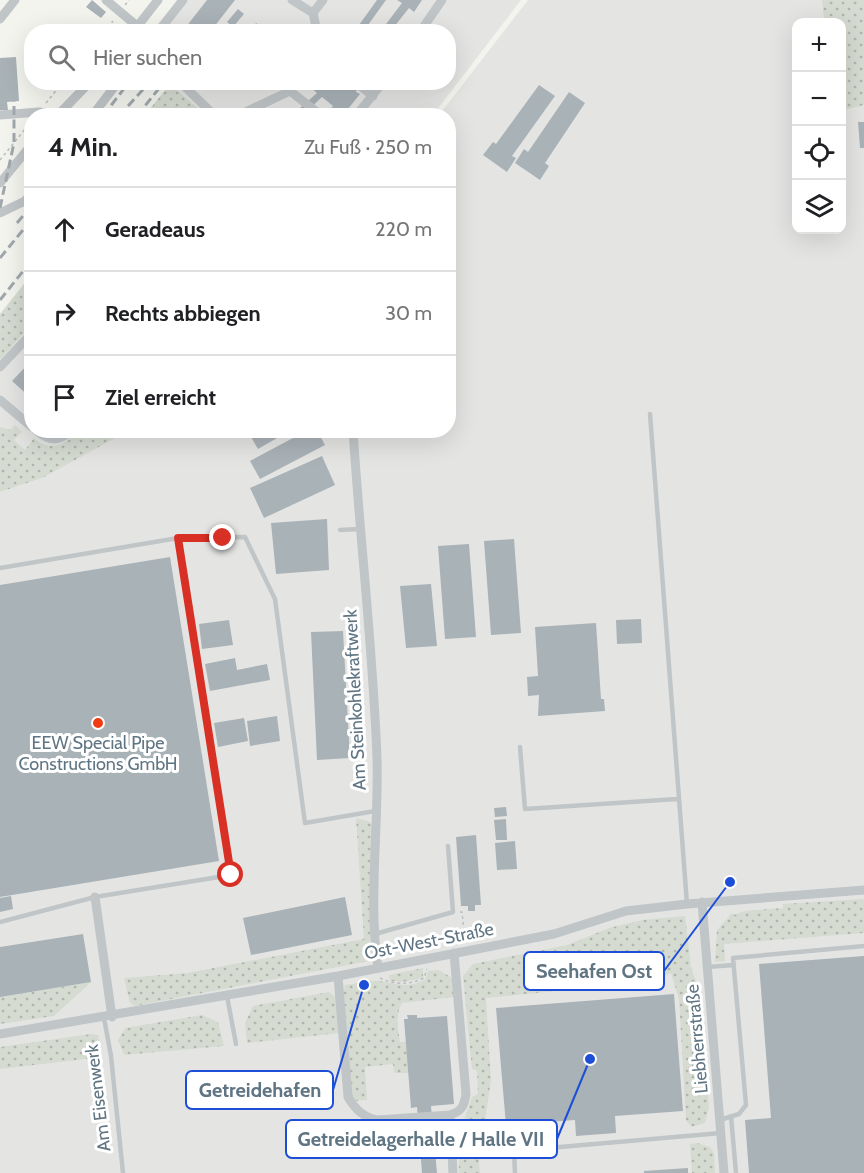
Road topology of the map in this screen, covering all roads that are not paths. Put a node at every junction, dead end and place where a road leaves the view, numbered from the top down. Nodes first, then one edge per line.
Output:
1 (15, 0) edge
2 (106, 0) edge
3 (158, 0) edge
4 (183, 0) edge
5 (292, 0) edge
6 (323, 0) edge
7 (442, 0) edge
8 (314, 13) junction
9 (0, 19) edge
10 (131, 24) edge
11 (139, 24) edge
12 (164, 24) edge
13 (316, 24) edge
14 (426, 24) edge
15 (82, 90) edge
16 (112, 90) edge
17 (188, 90) edge
18 (365, 90) edge
19 (377, 90) edge
20 (290, 91) joint
21 (373, 96) junction
22 (65, 108) edge
23 (98, 108) edge
24 (207, 108) edge
25 (254, 108) edge
26 (312, 108) edge
27 (363, 108) edge
28 (24, 113) edge
29 (0, 115) edge
30 (24, 154) edge
31 (0, 183) edge
32 (24, 201) edge
33 (0, 213) edge
34 (24, 342) edge
35 (0, 368) edge
36 (0, 400) edge
37 (650, 414) dead end
38 (24, 420) edge
39 (353, 438) edge
40 (360, 529) junction
41 (340, 530) dead end
42 (178, 538) junction
43 (0, 568) edge
44 (520, 747) dead end
45 (677, 799) junction
46 (377, 811) junction
47 (448, 846) dead end
48 (864, 890) edge
49 (95, 897) junction
50 (702, 902) junction
51 (687, 903) junction
52 (0, 922) edge
53 (375, 934) junction
54 (864, 946) edge
55 (454, 953) junction
56 (734, 965) junction
57 (707, 967) junction
58 (378, 968) junction
59 (338, 976) junction
60 (227, 996) junction
61 (108, 1018) junction
62 (0, 1034) edge
63 (236, 1044) dead end
64 (450, 1115) junction
65 (731, 1116) junction
66 (720, 1120) junction
67 (721, 1133) junction
68 (123, 1173) edge
69 (453, 1173) edge
70 (515, 1173) edge
71 (724, 1173) edge
72 (736, 1173) edge

1 - 9 street
2 - 10 street
3 - 11 street
4 - 12 street
5 - 8 street
6 - 8 street
7 - 14 street
8 - 13 street
15 - 22 street
16 - 23 street
17 - 24 street
18 - 21 street
19 - 21 street
20 - 25 street
20 - 26 street
21 - 27 street
28 - 29 street
30 - 31 street
32 - 33 street
34 - 35 street
36 - 38 street
37 - 45 lane
39 - 40 street, Am Steinkohlekraftwerk
40 - 41 lane
40 - 46 street, Am Steinkohlekraftwerk
42 - 43 lane
42 - 46 lane
42 - 49 lane
44 - 45 lane
45 - 51 lane
46 - 53 street, Am Steinkohlekraftwerk
47 - 53 lane
48 - 50 street, Ost-West-Straße
49 - 52 lane
49 - 61 street, Am Eisenwerk
50 - 51 street, Ost-West-Straße
50 - 57 street, Liebherrstraße
51 - 55 street, Ost-West-Straße
53 - 58 street, Am Steinkohlekraftwerk
54 - 56 lane
55 - 58 street, Ost-West-Straße
55 - 64 street
56 - 57 lane
56 - 65 lane
57 - 66 street, Liebherrstraße
58 - 59 street, Ost-West-Straße
59 - 60 street, Ost-West-Straße
59 - 64 street
60 - 61 street, Ost-West-Straße
60 - 63 lane
61 - 62 street, Ost-West-Straße
61 - 68 lane, Am Eisenwerk
64 - 69 street
65 - 66 lane
65 - 72 lane
66 - 67 street, Liebherrstraße
67 - 70 lane
67 - 71 street, Liebherrstraße

